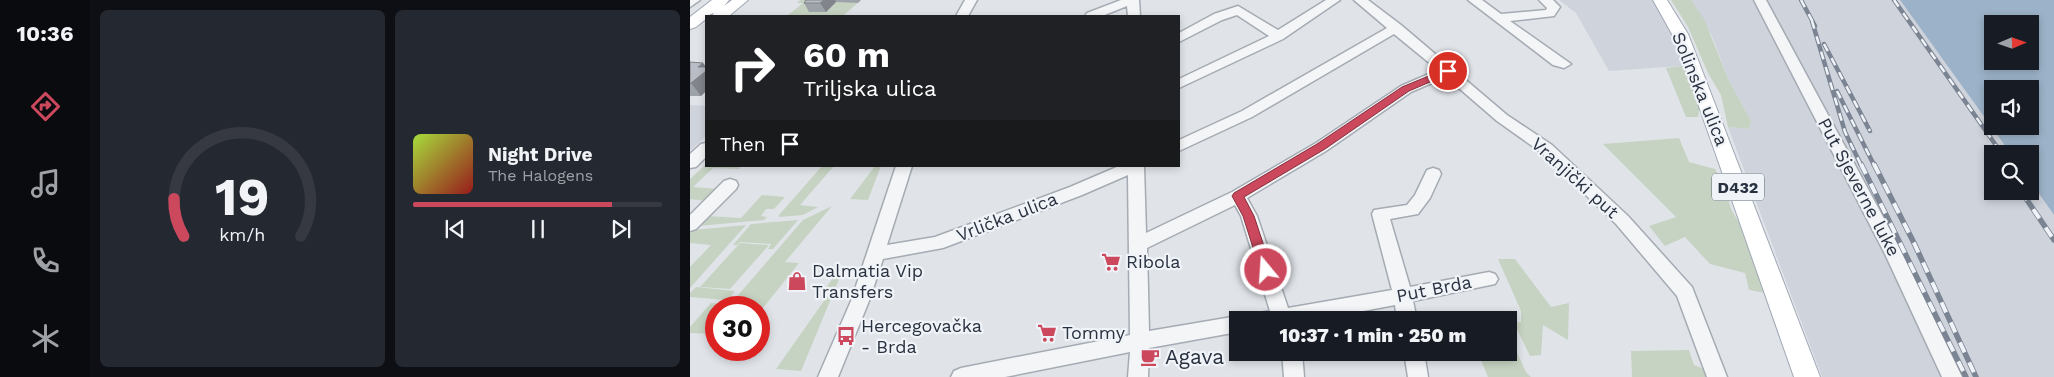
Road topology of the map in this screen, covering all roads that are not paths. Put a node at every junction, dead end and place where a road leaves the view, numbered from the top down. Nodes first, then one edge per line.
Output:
1 (694, 0) edge
2 (722, 0) edge
3 (741, 0) edge
4 (970, 0) edge
5 (1133, 0) edge
6 (1334, 0) edge
7 (1360, 0) edge
8 (1474, 0) edge
9 (1545, 0) edge
10 (1660, 0) edge
11 (1760, 0) edge
12 (690, 3) edge
13 (721, 15) edge
14 (962, 15) edge
15 (1094, 15) edge
16 (1134, 15) edge
17 (1499, 18) junction
18 (690, 24) edge
19 (705, 28) edge
20 (1396, 28) junction
21 (1278, 36) junction
22 (1180, 38) edge
23 (690, 40) edge
24 (1564, 64) dead end
25 (1448, 71) junction
26 (1180, 84) edge
27 (1180, 146) edge
28 (705, 149) edge
29 (690, 164) edge
30 (904, 167) edge
31 (1133, 167) edge
32 (1135, 167) edge
33 (1433, 174) dead end
34 (730, 185) dead end
35 (1238, 196) junction
36 (690, 225) edge
37 (1138, 245) junction
38 (876, 253) junction
39 (1489, 279) dead end
40 (1403, 296) junction
41 (1279, 311) edge
42 (1320, 311) edge
43 (1406, 311) edge
44 (1229, 325) edge
45 (1140, 340) junction
46 (1293, 361) edge
47 (1415, 361) edge
48 (828, 377) edge
49 (962, 377) edge
50 (1138, 377) edge
51 (1294, 377) edge
52 (1418, 377) edge
53 (1717, 377) edge
54 (1807, 377) edge
55 (1952, 377) edge

1 - 12 street
2 - 18 main road
3 - 13 main road
4 - 14 street
5 - 15 street
5 - 16 street
6 - 21 street
7 - 20 street, Vranjički put
8 - 17 street
9 - 17 street
10 - 54 main road, Solinska ulica / D432
11 - 55 street, Put Sjeverne luke
17 - 24 street
19 - 23 main road
20 - 25 street, Vranjički put
20 - 27 street
21 - 22 street
21 - 26 street
25 - 35 street
25 - 53 street, Vranjički put
28 - 29 street
30 - 38 street
31 - 38 street, Vrlička ulica
32 - 37 street
33 - 40 street
34 - 36 street
35 - 37 street
35 - 41 street
37 - 45 street
38 - 48 street
39 - 40 street, Put Brda
40 - 42 street, Put Brda
40 - 43 street
44 - 45 street
45 - 49 street
45 - 50 street
46 - 51 street
47 - 52 street

